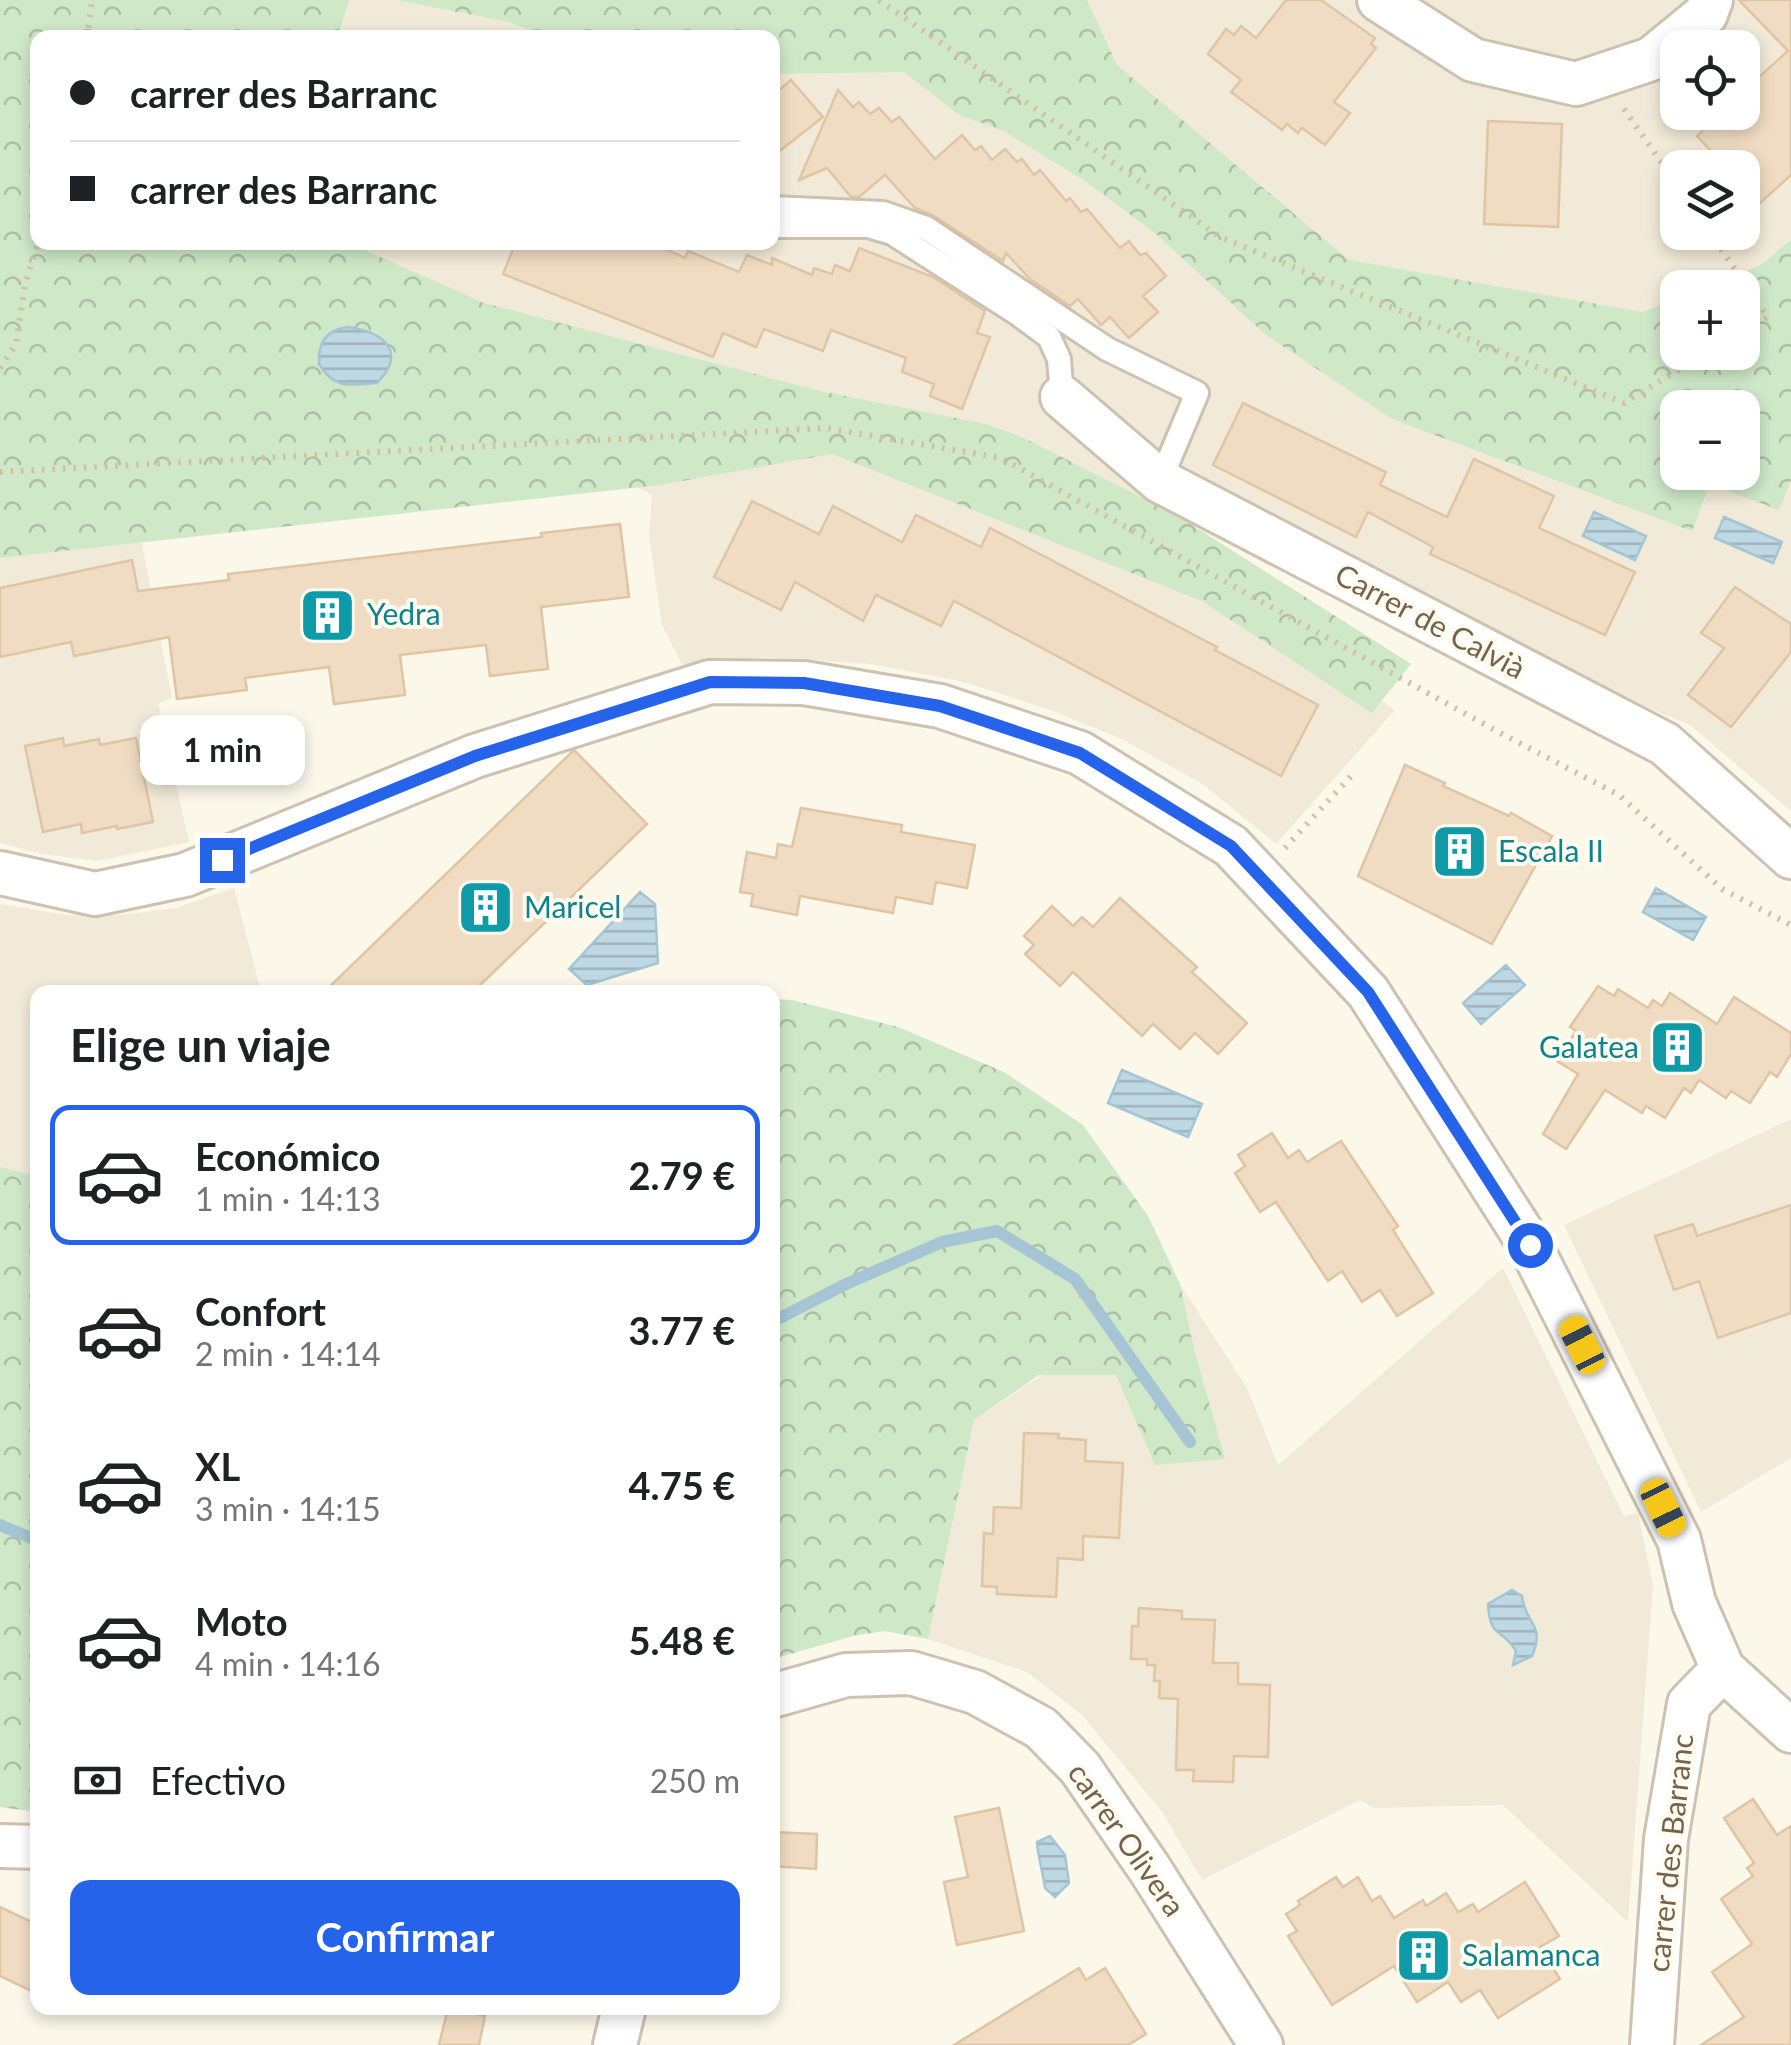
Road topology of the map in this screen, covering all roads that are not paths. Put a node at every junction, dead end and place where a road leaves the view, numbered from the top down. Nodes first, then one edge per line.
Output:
1 (1379, 0) edge
2 (1711, 0) edge
3 (780, 208) edge
4 (780, 226) edge
5 (1062, 397) joint
6 (1160, 480) junction
7 (1791, 857) edge
8 (0, 873) edge
9 (1723, 1669) junction
10 (780, 1694) edge
11 (1791, 1731) edge
12 (0, 1846) edge
13 (30, 1847) edge
14 (622, 2015) edge
15 (615, 2045) edge
16 (1261, 2045) edge
17 (1652, 2045) edge

1 - 2 street
3 - 6 lane
4 - 5 lane
5 - 6 street, Carrer de Calvià
6 - 7 street, Carrer de Calvià
8 - 9 street
9 - 11 street
9 - 17 street, carrer des Barranc
10 - 16 street, carrer Olivera
12 - 13 street
14 - 15 street

